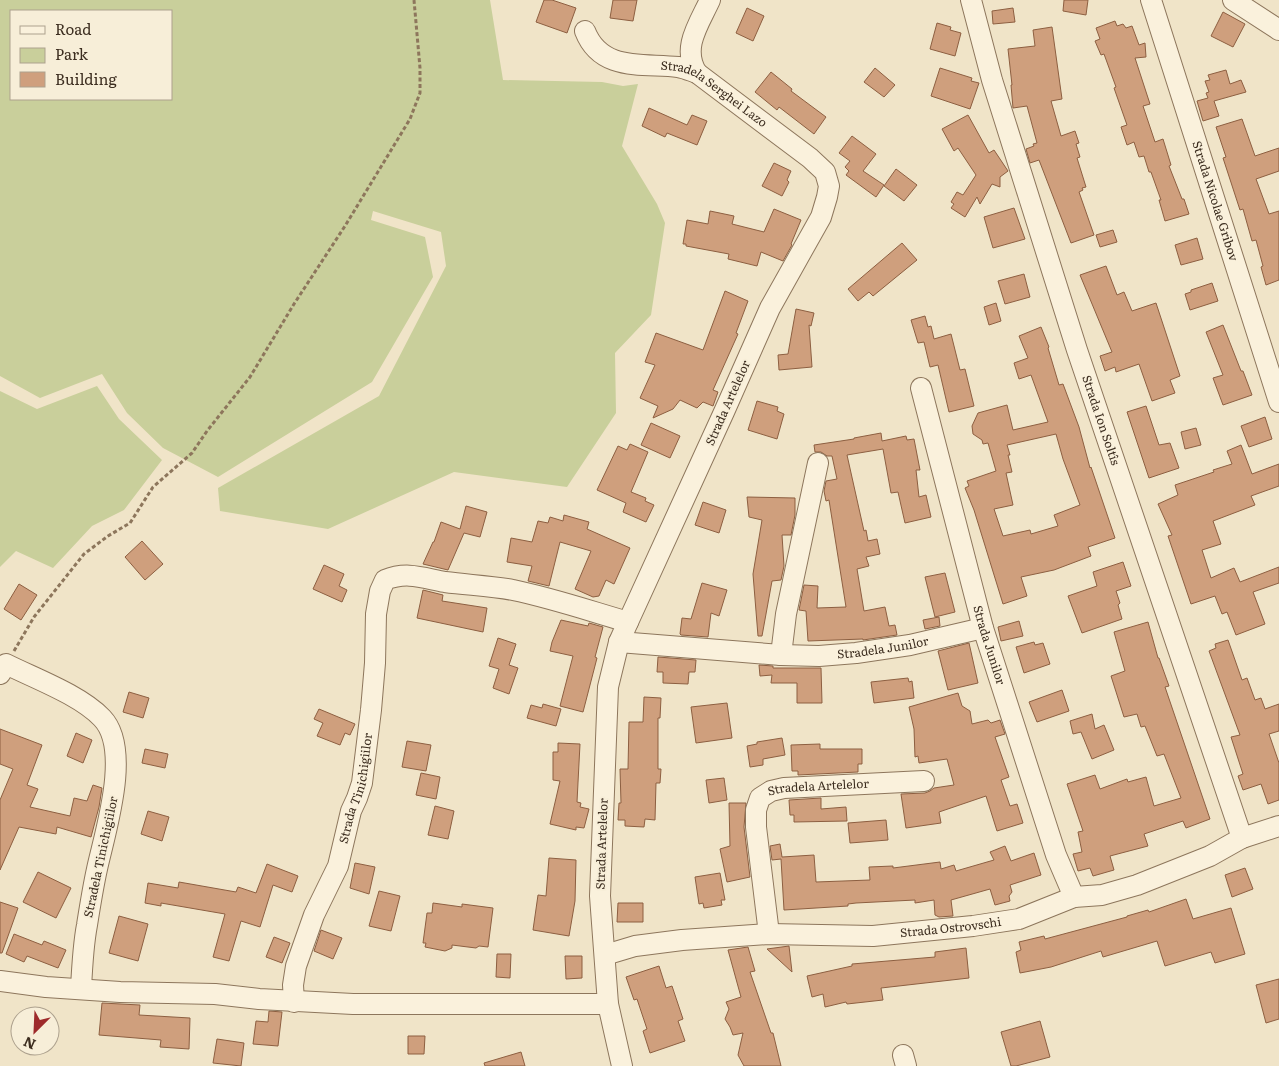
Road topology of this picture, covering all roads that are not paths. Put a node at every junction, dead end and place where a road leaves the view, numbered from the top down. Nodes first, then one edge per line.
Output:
1 (710, 0) edge
2 (971, 0) edge
3 (1151, 0) edge
4 (1233, 0) edge
5 (1279, 30) edge
6 (584, 31) dead end
7 (697, 73) junction
8 (829, 186) joint
9 (921, 388) dead end
10 (1279, 402) edge
11 (818, 463) dead end
12 (628, 622) junction
13 (983, 628) junction
14 (619, 642) junction
15 (781, 655) junction
16 (3, 669) edge
17 (924, 781) dead end
18 (1279, 826) edge
19 (1242, 838) junction
20 (1074, 897) junction
21 (769, 934) junction
22 (605, 955) junction
23 (0, 981) edge
24 (81, 989) junction
25 (294, 1002) junction
26 (608, 1004) junction
27 (622, 1066) edge

1 - 7 street
2 - 19 street, Strada Ion Soltîs
3 - 10 street, Strada Nicolae Gribov
4 - 5 street
6 - 7 street, Stradela Serghei Lazo
7 - 8 street, Stradela Serghei Lazo
8 - 12 street, Strada Artelelor
9 - 13 street, Strada Junilor
11 - 15 street
12 - 14 street, Strada Artelelor
12 - 25 street, Strada Tinichigiilor
13 - 15 street, Stradela Junilor
13 - 20 street, Strada Junilor
14 - 15 street, Stradela Junilor
14 - 22 street, Strada Artelelor
16 - 24 street, Stradela Tinichigiilor
17 - 21 street, Stradela Artelelor
18 - 19 street, Strada Ostrovschi
19 - 20 street, Strada Ostrovschi
20 - 21 street, Strada Ostrovschi
21 - 22 street, Strada Ostrovschi
22 - 26 street, Strada Artelelor
23 - 24 street
24 - 25 street
25 - 26 street
26 - 27 street, Strada Artelelor

